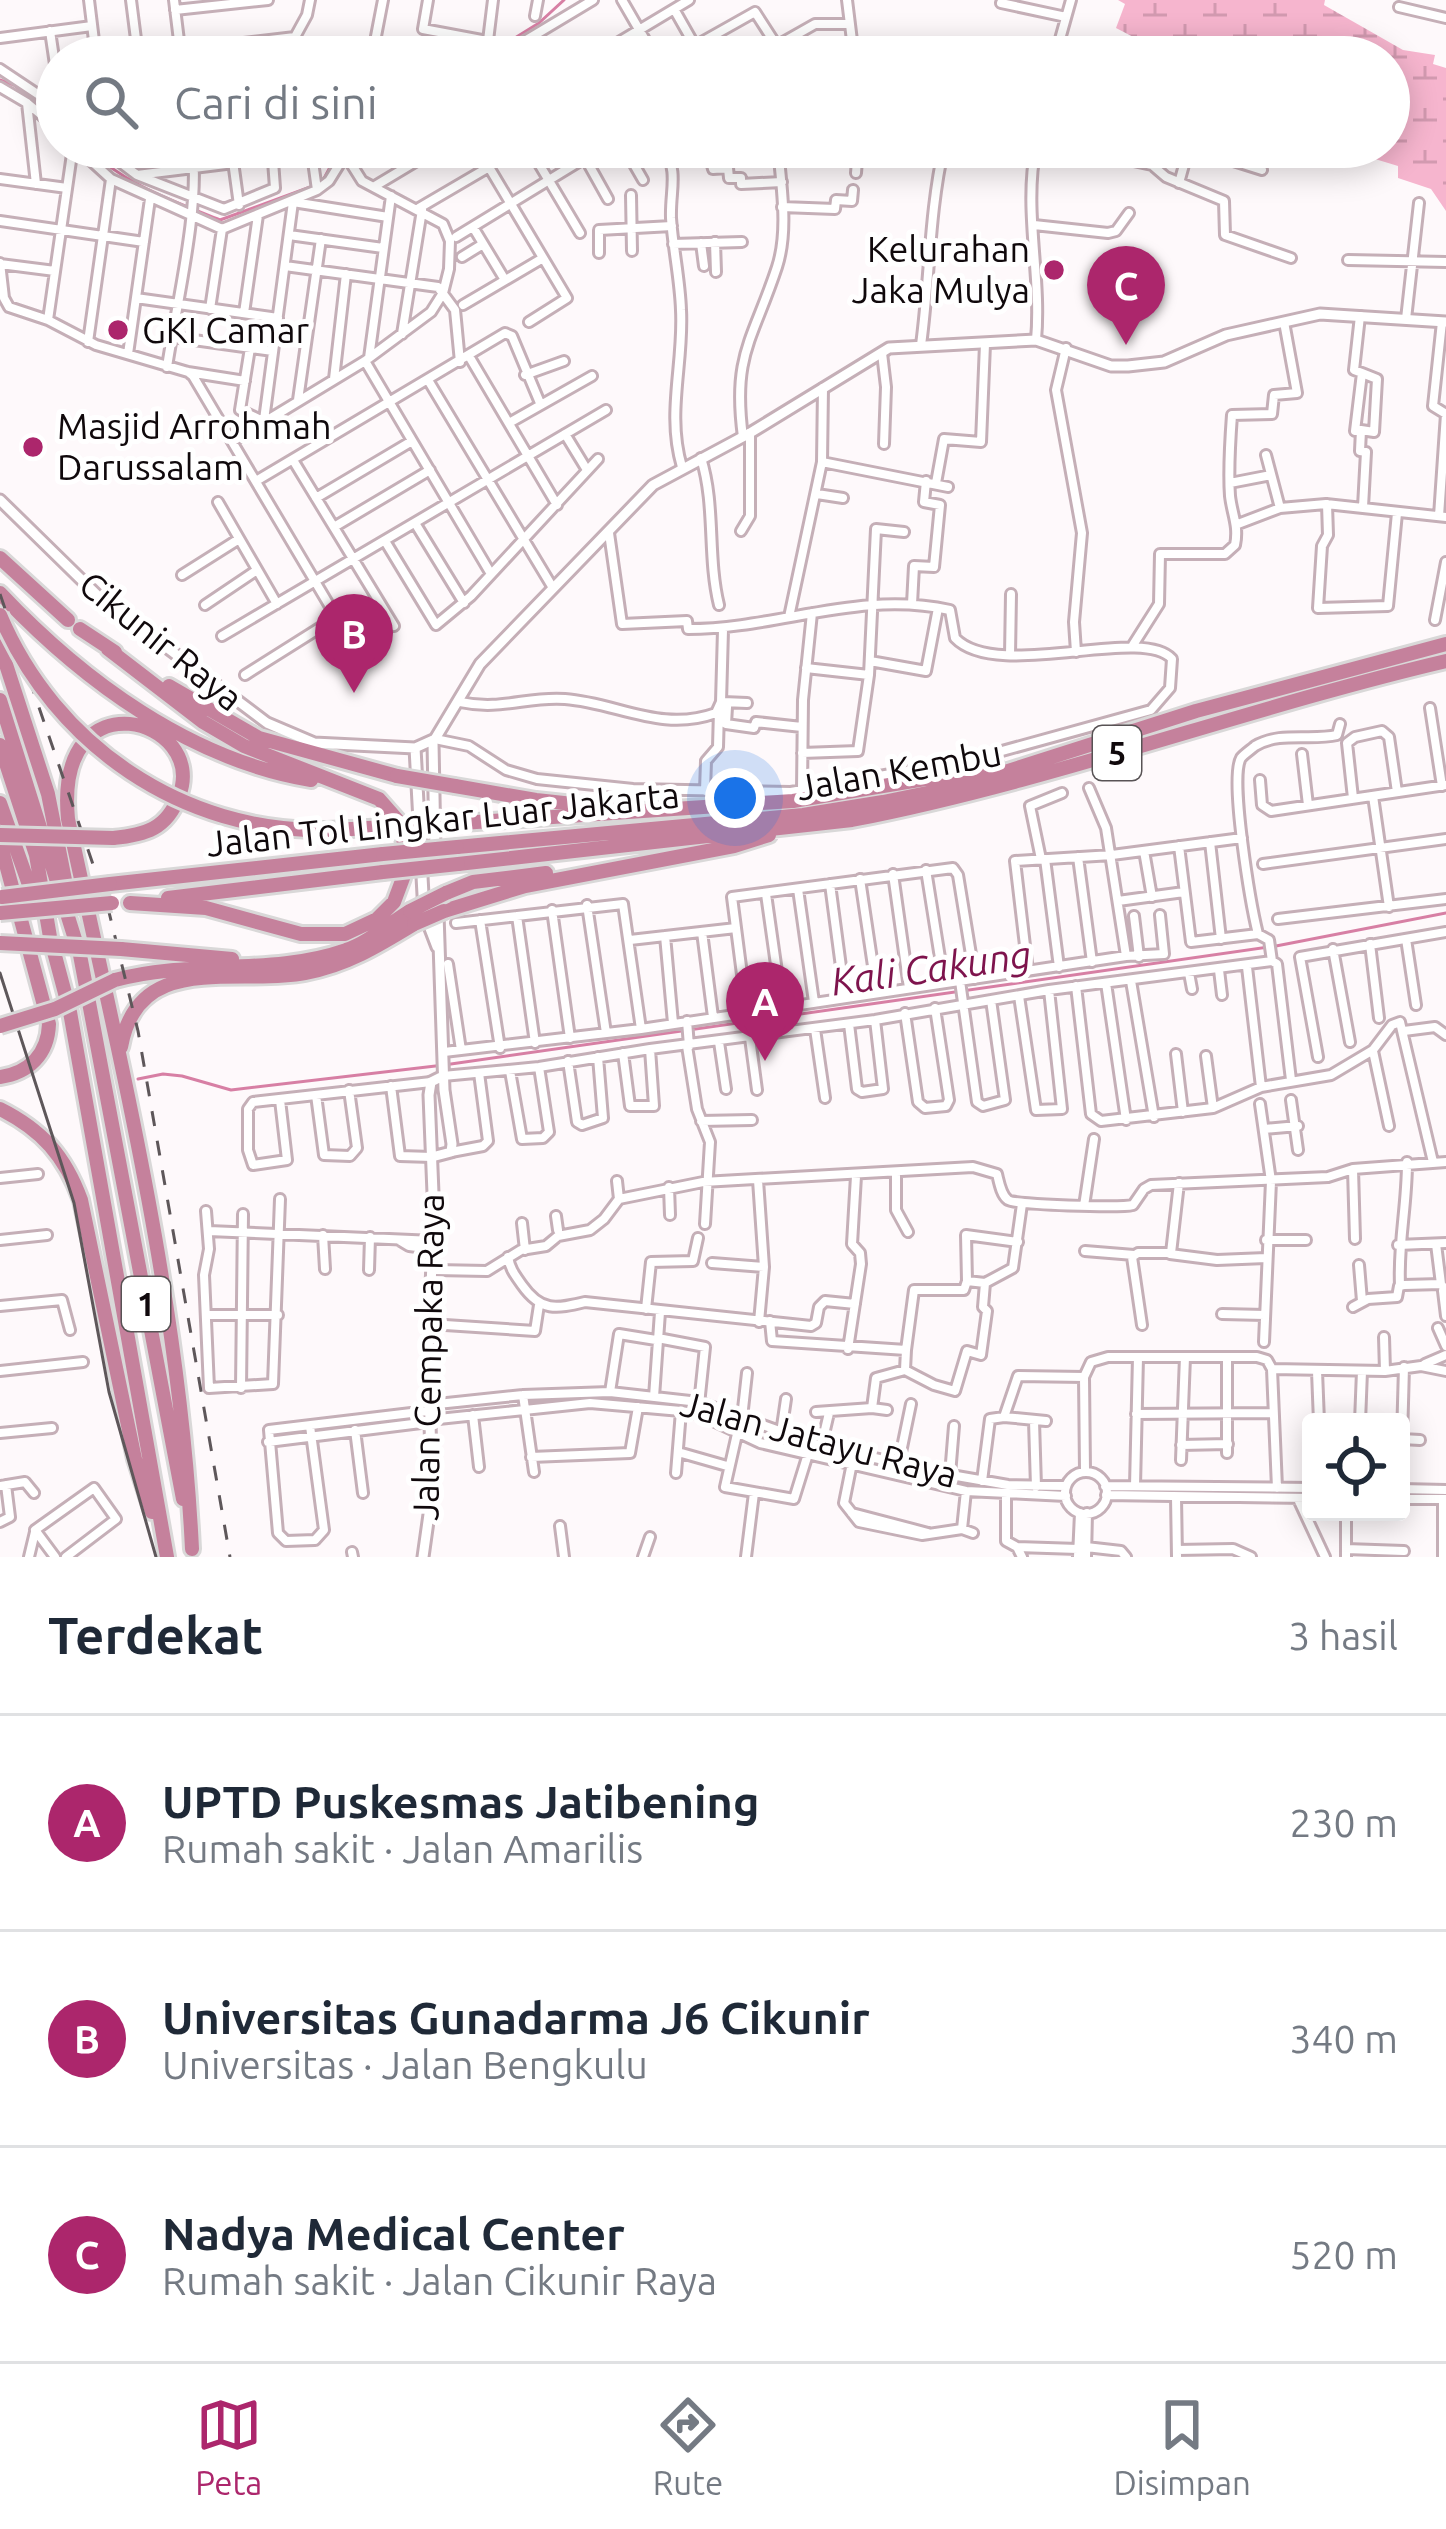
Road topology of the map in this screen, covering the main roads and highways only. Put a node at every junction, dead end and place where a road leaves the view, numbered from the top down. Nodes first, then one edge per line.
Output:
1 (0, 558) edge
2 (0, 592) edge
3 (0, 614) edge
4 (1446, 644) edge
5 (108, 649) junction
6 (2, 651) edge
7 (1446, 662) edge
8 (0, 700) edge
9 (0, 745) edge
10 (1048, 760) junction
11 (323, 778) junction
12 (0, 803) edge
13 (656, 813) junction
14 (785, 829) junction
15 (0, 838) edge
16 (622, 866) junction
17 (1, 897) edge
18 (130, 903) junction
19 (0, 913) edge
20 (412, 918) junction
21 (72, 923) junction
22 (50, 937) junction
23 (0, 943) edge
24 (272, 964) junction
25 (0, 1026) edge
26 (120, 1060) junction
27 (0, 1077) edge
28 (0, 1109) edge
29 (193, 1553) edge
30 (167, 1557) edge

1 - 5 highway
2 - 11 highway
3 - 13 highway, bridge
4 - 10 highway, Jalan Tol Lingkar Luar Jakarta / 5
5 - 11 highway
5 - 13 highway, bridge
6 - 21 highway
7 - 14 highway, Jalan Tol Lingkar Luar Jakarta / 5
8 - 21 highway, 1
9 - 22 highway, 1
10 - 13 highway
10 - 17 highway, Jalan Tol Lingkar Luar Jakarta, bridge
11 - 18 highway
12 - 22 highway
14 - 16 highway
14 - 18 highway, Jalan Tol Lingkar Luar Jakarta, bridge
15 - 26 highway, bridge
15 - 27 highway
16 - 20 highway, bridge
16 - 20 highway, bridge
18 - 19 highway, Jalan Tol Lingkar Luar Jakarta, bridge
20 - 24 highway
20 - 26 highway
21 - 29 highway, 1
22 - 30 highway, 1
23 - 24 highway, bridge
24 - 25 highway, bridge
26 - 29 highway
28 - 30 highway

